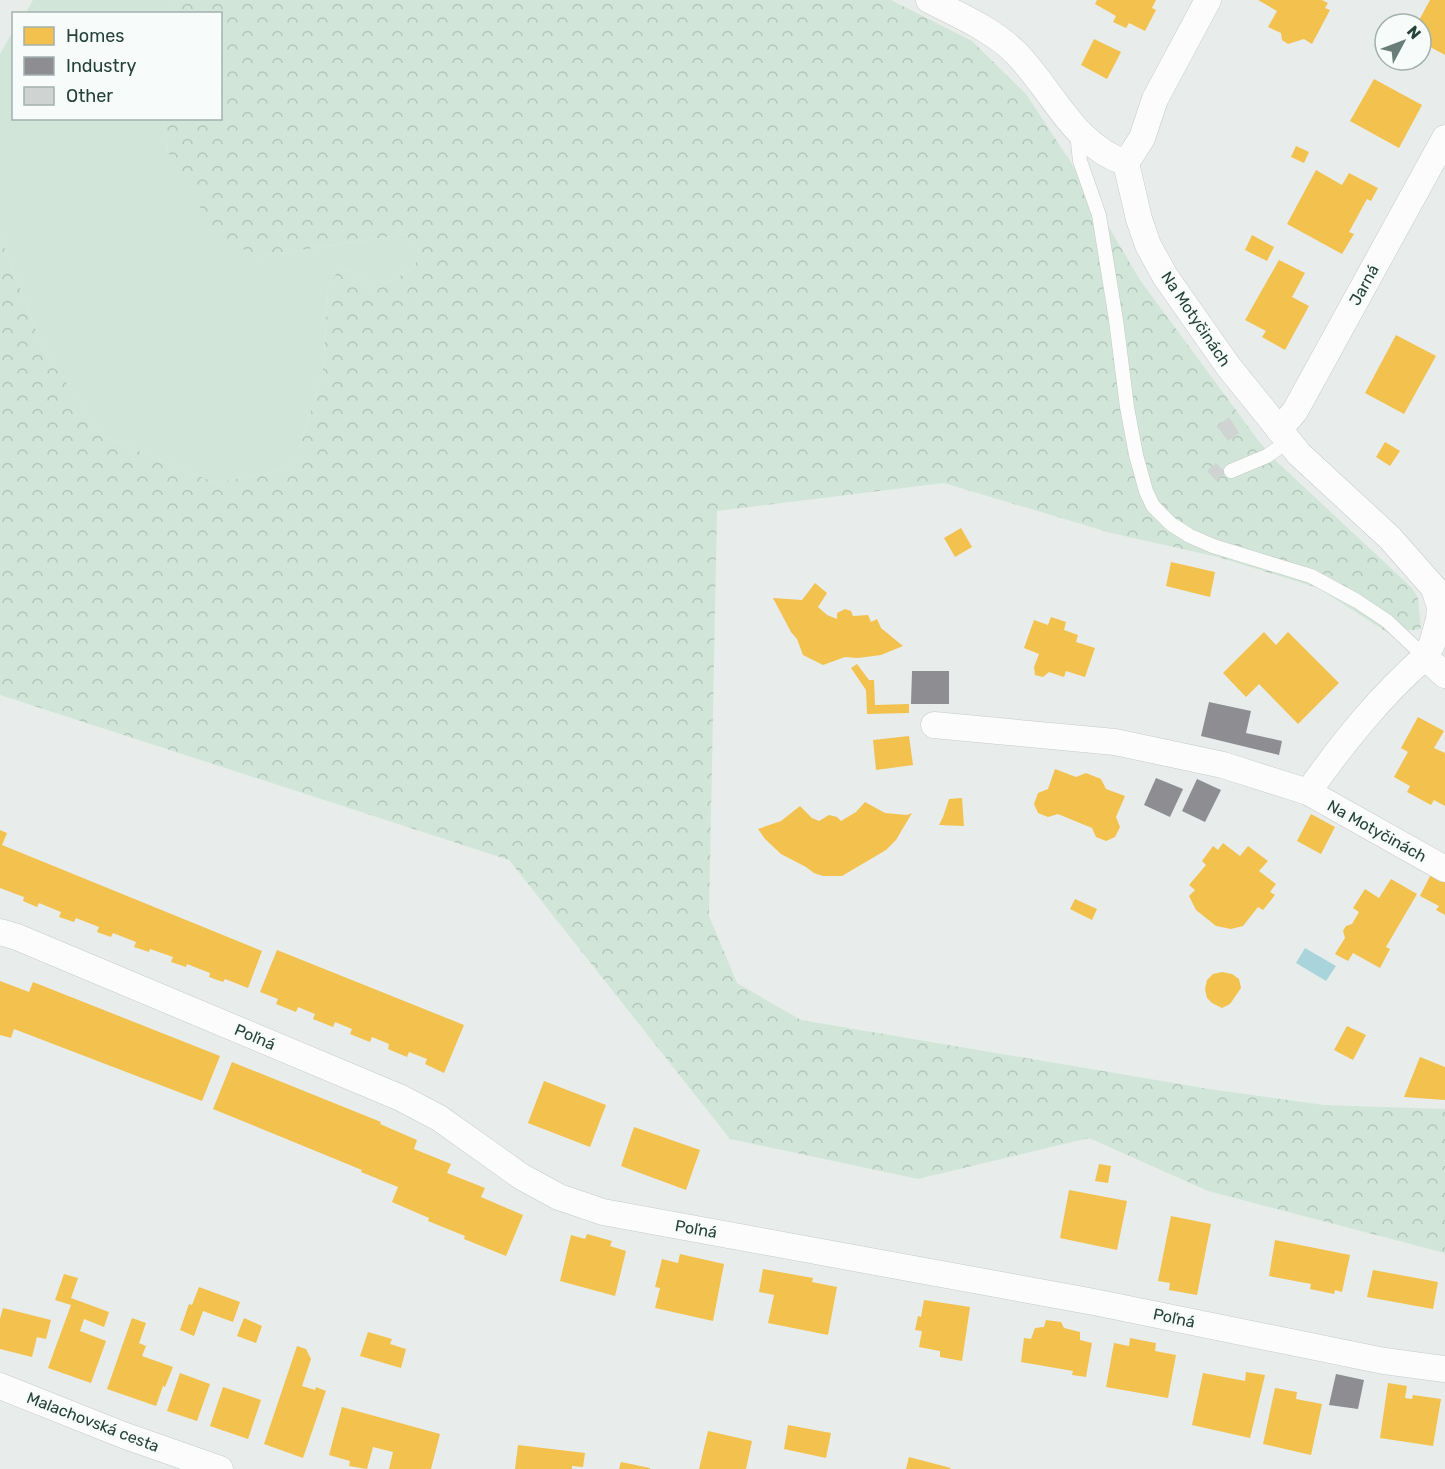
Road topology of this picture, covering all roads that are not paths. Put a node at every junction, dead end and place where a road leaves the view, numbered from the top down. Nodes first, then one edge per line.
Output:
1 (929, 0) edge
2 (1209, 0) edge
3 (1077, 133) junction
4 (1445, 138) edge
5 (1126, 163) junction
6 (1283, 435) junction
7 (1231, 471) dead end
8 (1425, 657) junction
9 (1445, 675) edge
10 (934, 725) dead end
11 (1308, 792) junction
12 (1445, 870) edge
13 (0, 932) edge
14 (1445, 1369) edge
15 (0, 1386) edge
16 (195, 1465) edge
17 (220, 1469) edge

1 - 3 street
2 - 5 street
3 - 5 street
3 - 8 lane
4 - 6 street, Jarná
5 - 6 street, Na Motyčinách
6 - 7 lane
6 - 8 street, Na Motyčinách
8 - 9 street
8 - 11 street, Na Motyčinách
10 - 11 street, Na Motyčinách
11 - 12 street, Na Motyčinách
13 - 14 street, Poľná
15 - 16 street, Malachovská cesta
16 - 17 street, Malachovská cesta

